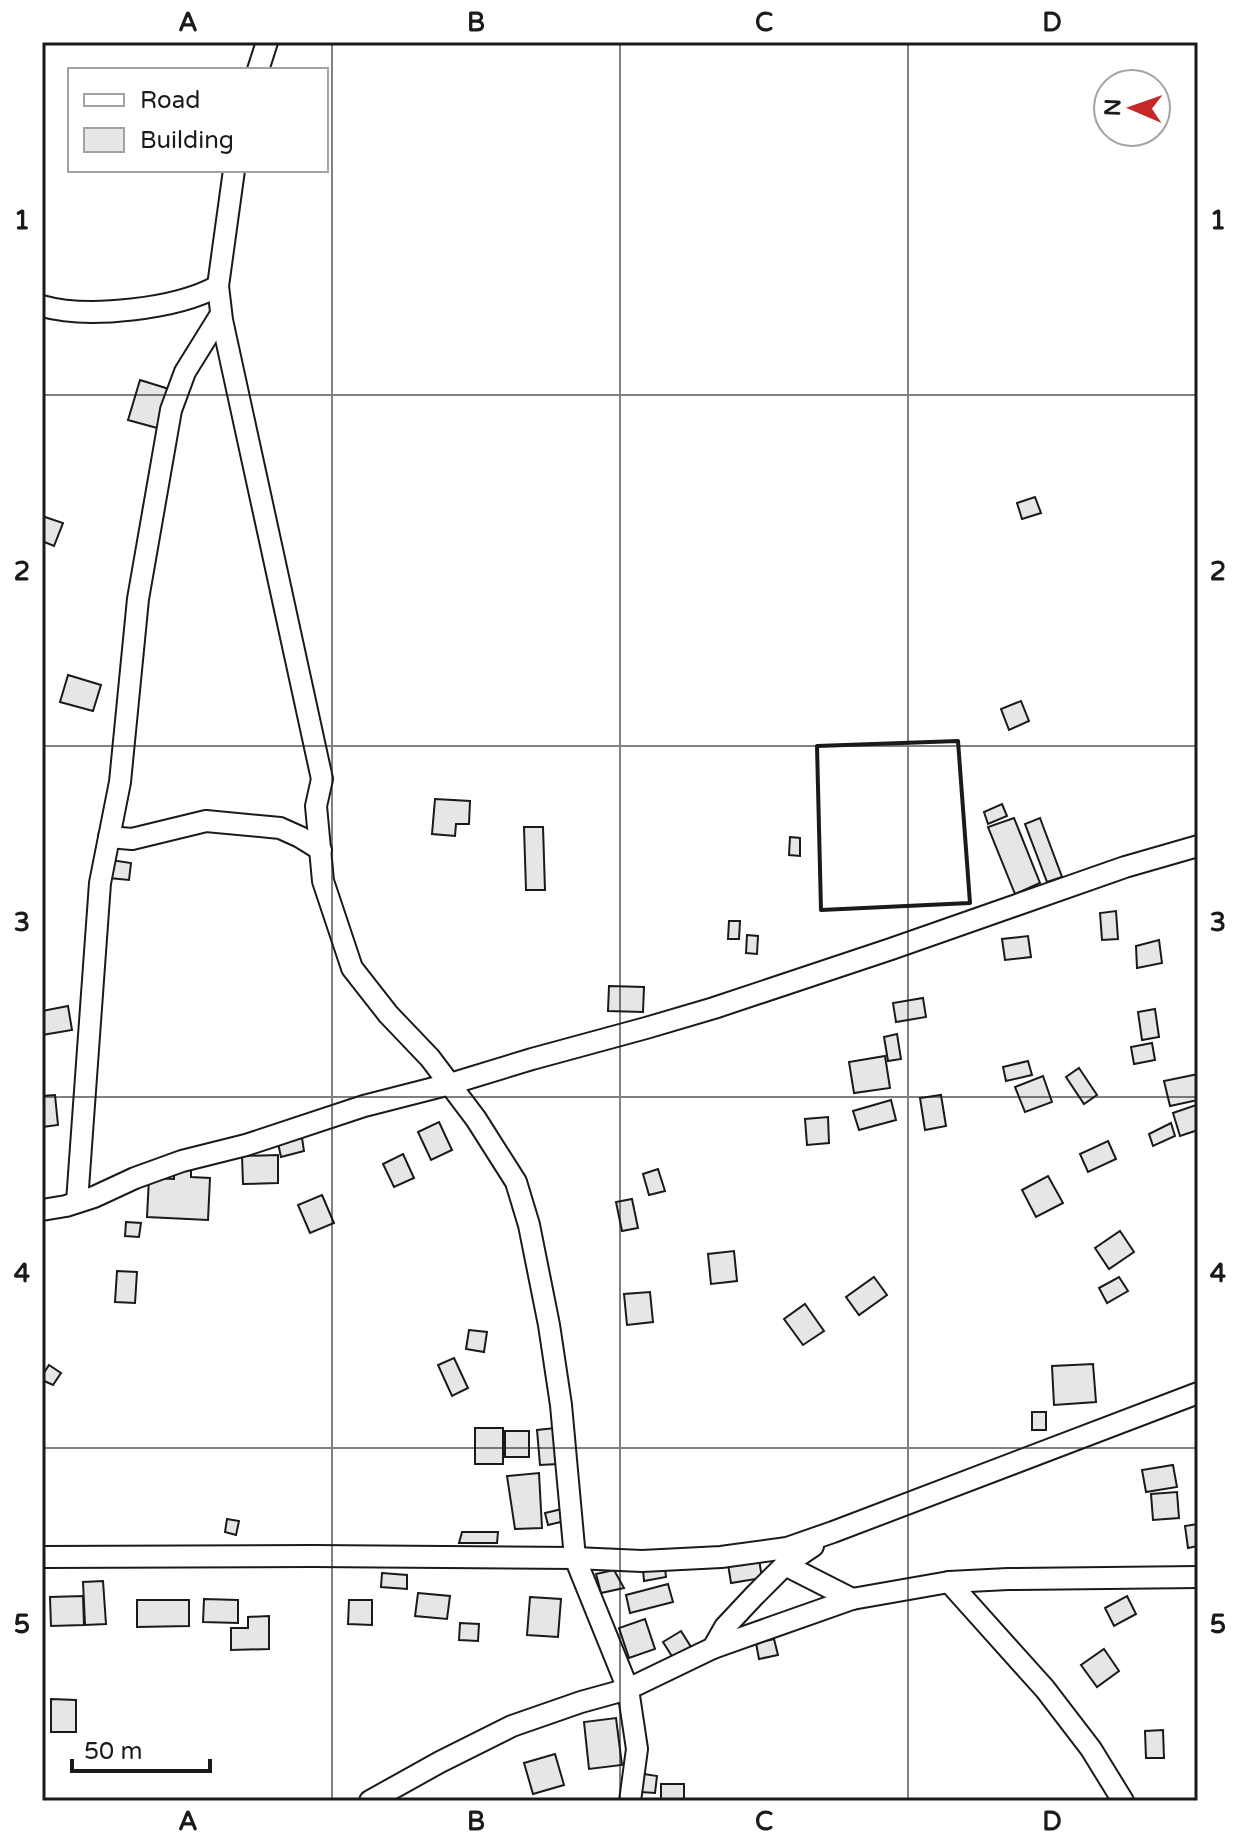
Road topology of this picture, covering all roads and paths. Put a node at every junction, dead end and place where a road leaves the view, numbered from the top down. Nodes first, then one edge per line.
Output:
1 (267, 42) edge
2 (259, 68) edge
3 (234, 172) edge
4 (218, 286) junction
5 (42, 306) edge
6 (221, 314) junction
7 (109, 837) junction
8 (1198, 846) edge
9 (321, 850) junction
10 (450, 1084) junction
11 (77, 1202) junction
12 (42, 1210) edge
13 (1198, 1393) edge
14 (833, 1532) junction
15 (42, 1557) edge
16 (575, 1558) junction
17 (785, 1565) junction
18 (1198, 1577) edge
19 (949, 1582) junction
20 (852, 1599) junction
21 (713, 1648) junction
22 (628, 1689) junction
23 (370, 1801) edge
24 (630, 1801) edge
25 (1123, 1801) edge

1 - 2 street
3 - 4 street
4 - 5 street
4 - 6 street
6 - 7 street
6 - 9 street
7 - 9 street
7 - 11 street
8 - 10 street
9 - 10 street
10 - 11 street
10 - 16 street
11 - 12 street
13 - 14 street
14 - 16 street
14 - 17 street
15 - 16 street
16 - 22 street
17 - 20 street
17 - 21 street
18 - 19 street
19 - 20 street
19 - 25 street
20 - 21 street
21 - 22 street
22 - 23 street
22 - 24 street

